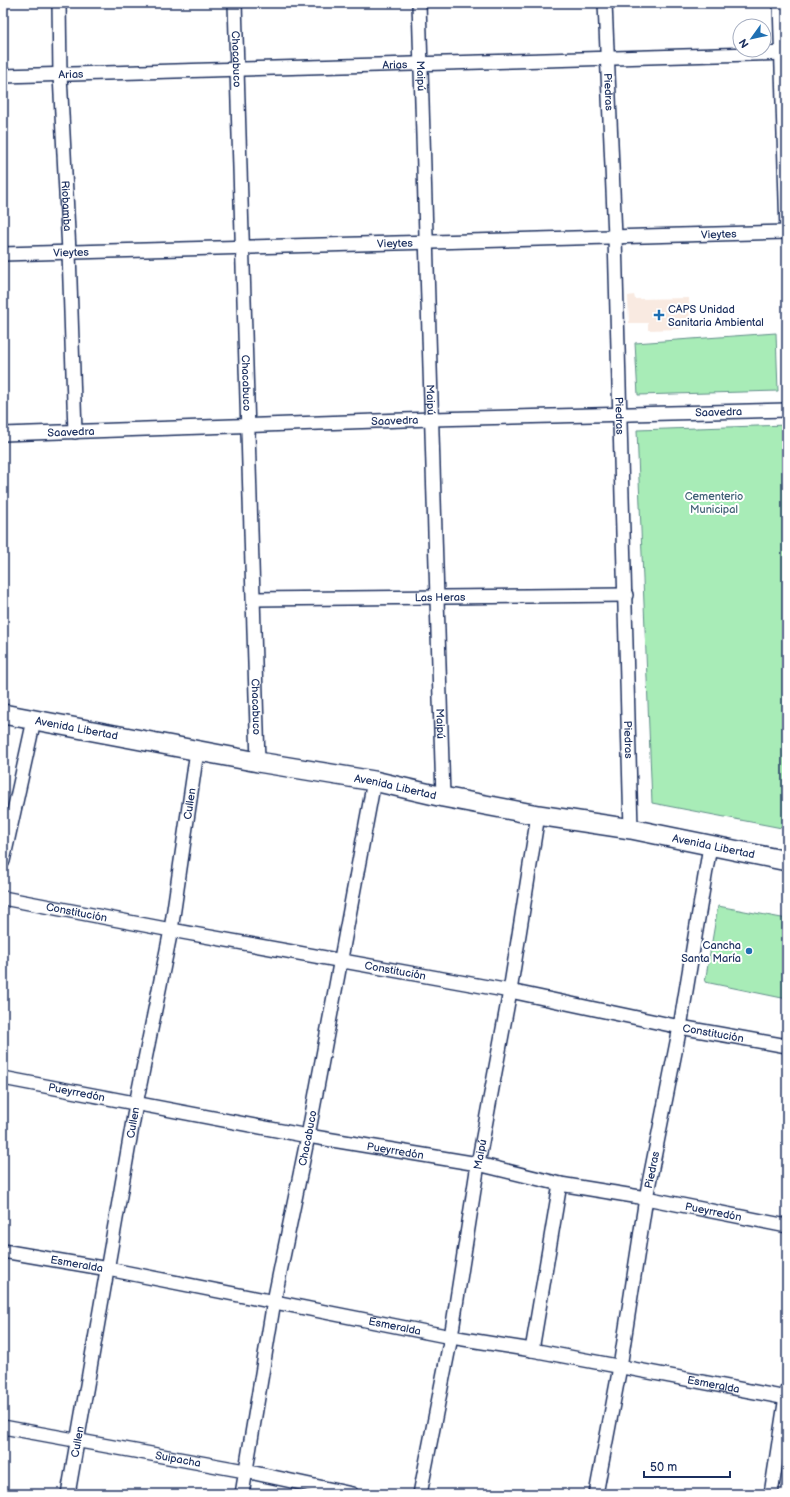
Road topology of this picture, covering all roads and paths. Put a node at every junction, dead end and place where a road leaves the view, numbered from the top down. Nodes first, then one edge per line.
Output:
1 (59, 3) edge
2 (235, 3) edge
3 (419, 3) edge
4 (605, 3) edge
5 (780, 3) edge
6 (784, 53) edge
7 (608, 58) junction
8 (421, 64) junction
9 (237, 69) junction
10 (60, 75) junction
11 (3, 76) edge
12 (787, 232) edge
13 (615, 237) junction
14 (426, 242) junction
15 (242, 247) junction
16 (69, 252) junction
17 (3, 254) edge
18 (787, 410) edge
19 (621, 414) junction
20 (432, 419) junction
21 (248, 426) junction
22 (74, 432) junction
23 (3, 434) edge
24 (626, 594) junction
25 (438, 596) junction
26 (254, 598) junction
27 (3, 714) edge
28 (34, 720) junction
29 (197, 751) junction
30 (258, 762) junction
31 (374, 781) junction
32 (443, 797) junction
33 (538, 815) junction
34 (631, 829) junction
35 (710, 846) junction
36 (3, 861) edge
37 (787, 861) edge
38 (3, 898) edge
39 (171, 930) junction
40 (340, 960) junction
41 (510, 991) junction
42 (680, 1027) junction
43 (787, 1046) edge
44 (3, 1078) edge
45 (136, 1104) junction
46 (308, 1136) junction
47 (478, 1164) junction
48 (560, 1184) junction
49 (646, 1198) junction
50 (787, 1226) edge
51 (3, 1251) edge
52 (108, 1269) junction
53 (274, 1301) junction
54 (451, 1337) junction
55 (532, 1350) junction
56 (620, 1367) junction
57 (787, 1395) edge
58 (3, 1427) edge
59 (77, 1442) junction
60 (245, 1471) junction
61 (68, 1494) edge
62 (242, 1494) edge
63 (352, 1494) edge
64 (420, 1494) edge
65 (596, 1494) edge
66 (771, 1494) edge

1 - 10 street, Riobamba
2 - 9 street, Chacabuco
3 - 8 street, Maipú
4 - 7 street, Piedras
5 - 6 street
6 - 7 street, Arias
6 - 12 street
7 - 8 street, Arias
7 - 13 street, Piedras
8 - 9 street, Arias
8 - 14 street, Maipú
9 - 10 street, Arias
9 - 15 street, Chacabuco
10 - 11 street, Arias
10 - 16 street, Riobamba
12 - 13 street, Vieytes
13 - 14 street, Vieytes
13 - 19 street, Piedras
14 - 15 street, Vieytes
14 - 20 street, Maipú
15 - 16 street, Vieytes
15 - 21 street, Chacabuco
16 - 17 street, Vieytes
16 - 22 street, Riobamba
18 - 19 street, Saavedra
19 - 20 street, Saavedra
19 - 24 street, Piedras
20 - 21 street, Saavedra
20 - 25 street, Maipú
21 - 22 street, Saavedra
21 - 26 street, Chacabuco
22 - 23 street, Saavedra
24 - 25 street, Las Heras
24 - 34 street, Piedras
25 - 26 street, Las Heras
25 - 32 street, Maipú
26 - 30 street, Chacabuco
27 - 28 main road, Avenida Libertad
28 - 29 main road, Avenida Libertad
28 - 36 street
29 - 30 main road, Avenida Libertad
29 - 39 street, Cullen
30 - 31 main road, Avenida Libertad
31 - 32 main road, Avenida Libertad
31 - 40 street, Chacabuco
32 - 33 main road, Avenida Libertad
33 - 34 main road, Avenida Libertad
33 - 41 street, Maipú
34 - 35 main road, Avenida Libertad
35 - 37 main road, Avenida Libertad
35 - 42 street, Piedras
38 - 39 street, Constitución
39 - 40 street, Constitución
39 - 45 street, Cullen
40 - 41 street, Constitución
40 - 46 street, Chacabuco
41 - 42 street, Constitución
41 - 47 street, Maipú
42 - 43 street, Constitución
42 - 49 street, Piedras
44 - 45 street, Pueyrredón
45 - 46 street, Pueyrredón
45 - 52 street, Cullen
46 - 47 street, Pueyrredón
46 - 53 street, Chacabuco
47 - 48 street, Pueyrredón
47 - 54 street, Maipú
48 - 49 street, Pueyrredón
48 - 55 street
49 - 50 street, Pueyrredón
49 - 56 street, Piedras
51 - 52 street, Esmeralda
52 - 53 street, Esmeralda
52 - 59 street, Cullen
53 - 54 street, Esmeralda
53 - 60 street, Chacabuco
54 - 55 street, Esmeralda
54 - 64 street, Maipú
55 - 56 street, Esmeralda
56 - 57 street, Esmeralda
56 - 65 street, Piedras
57 - 66 street
58 - 59 street, Suipacha
59 - 60 street, Suipacha
59 - 61 street, Cullen
60 - 62 street, Chacabuco
60 - 63 street, Suipacha

